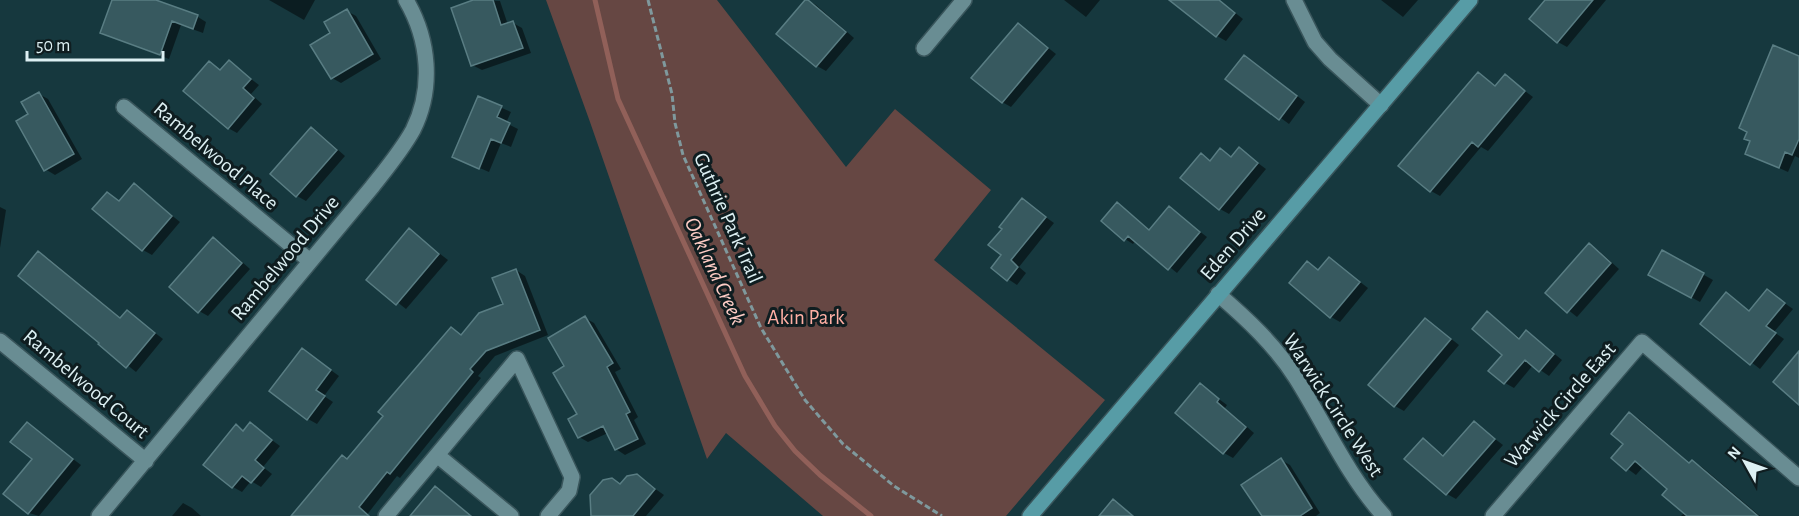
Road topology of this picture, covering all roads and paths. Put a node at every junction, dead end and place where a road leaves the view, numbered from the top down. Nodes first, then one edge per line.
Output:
1 (406, 0) edge
2 (648, 0) edge
3 (964, 0) edge
4 (1294, 0) edge
5 (1470, 0) edge
6 (924, 48) dead end
7 (1382, 105) junction
8 (124, 107) dead end
9 (309, 261) junction
10 (1218, 294) junction
11 (0, 340) edge
12 (437, 455) junction
13 (146, 460) junction
14 (1799, 478) edge
15 (99, 516) edge
16 (386, 516) edge
17 (510, 516) edge
18 (548, 516) edge
19 (942, 516) edge
20 (1030, 516) edge
21 (1384, 516) edge
22 (1493, 516) edge

1 - 9 street, Rambelwood Drive
2 - 19 path, Guthrie Park Trail
3 - 6 street
4 - 7 street
5 - 7 street, Eden Drive
7 - 10 street, Eden Drive
8 - 9 street, Rambelwood Place
9 - 13 street, Rambelwood Drive
10 - 20 street, Eden Drive
10 - 21 street, Warwick Circle West
11 - 13 street, Rambelwood Court
12 - 16 street
12 - 17 street
12 - 18 street
13 - 15 street, Rambelwood Drive
14 - 22 street, Warwick Circle East

